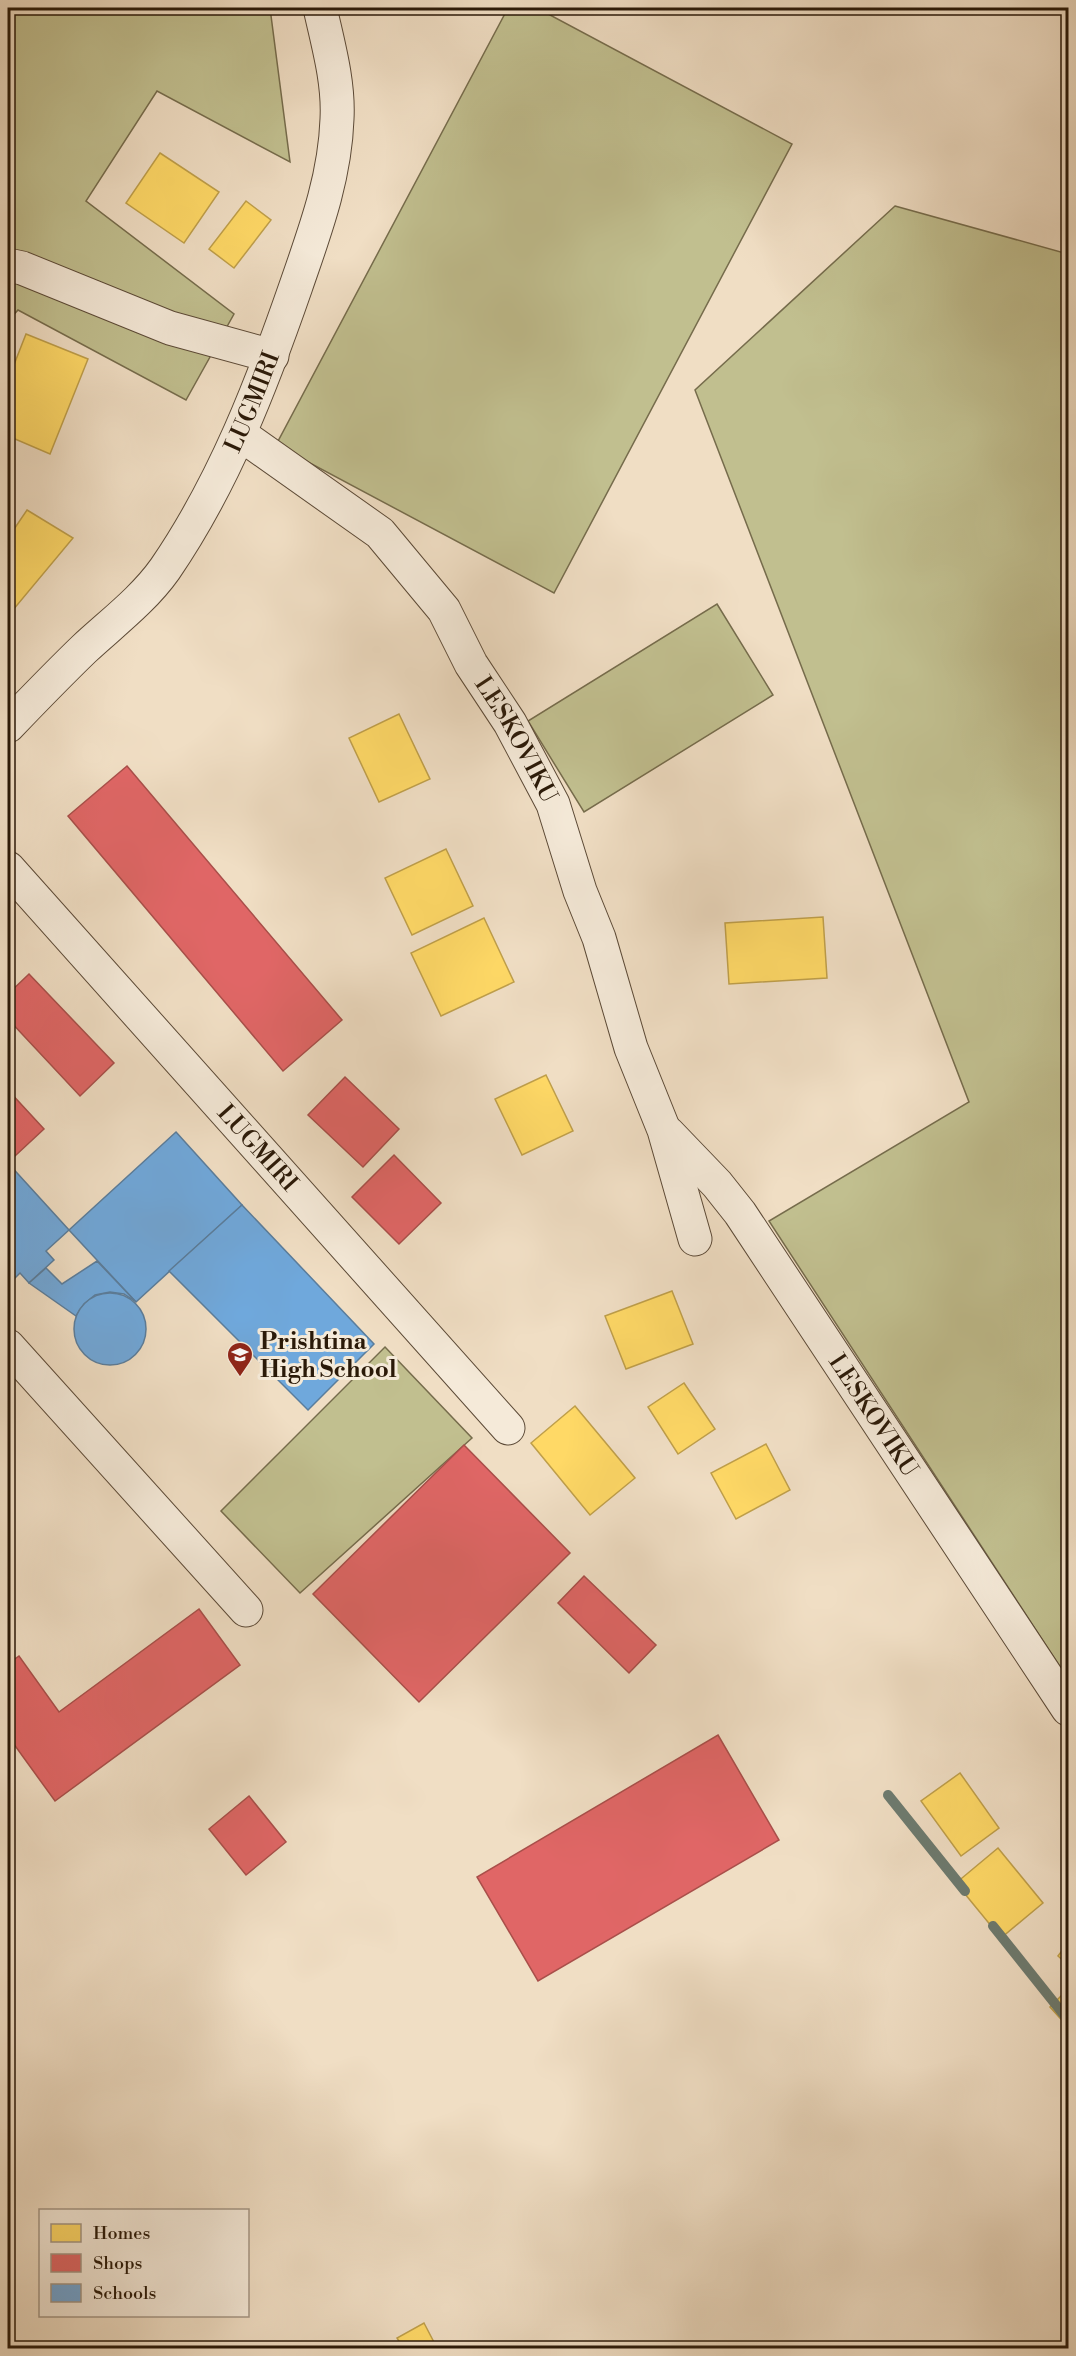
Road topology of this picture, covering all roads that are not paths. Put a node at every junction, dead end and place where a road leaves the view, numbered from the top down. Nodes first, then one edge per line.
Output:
1 (320, 8) edge
2 (8, 265) edge
3 (272, 356) junction
4 (240, 434) junction
5 (8, 726) edge
6 (8, 868) edge
7 (664, 1130) junction
8 (695, 1239) dead end
9 (8, 1346) edge
10 (508, 1428) dead end
11 (246, 1610) dead end
12 (1068, 1709) edge

1 - 3 street, LUGMIRI
2 - 3 street
3 - 4 street, LUGMIRI
4 - 5 street, LUGMIRI
4 - 7 street, LESKOVIKU
6 - 10 street, LUGMIRI
7 - 8 street, LESKOVIKU
7 - 12 street, LESKOVIKU
9 - 11 street

